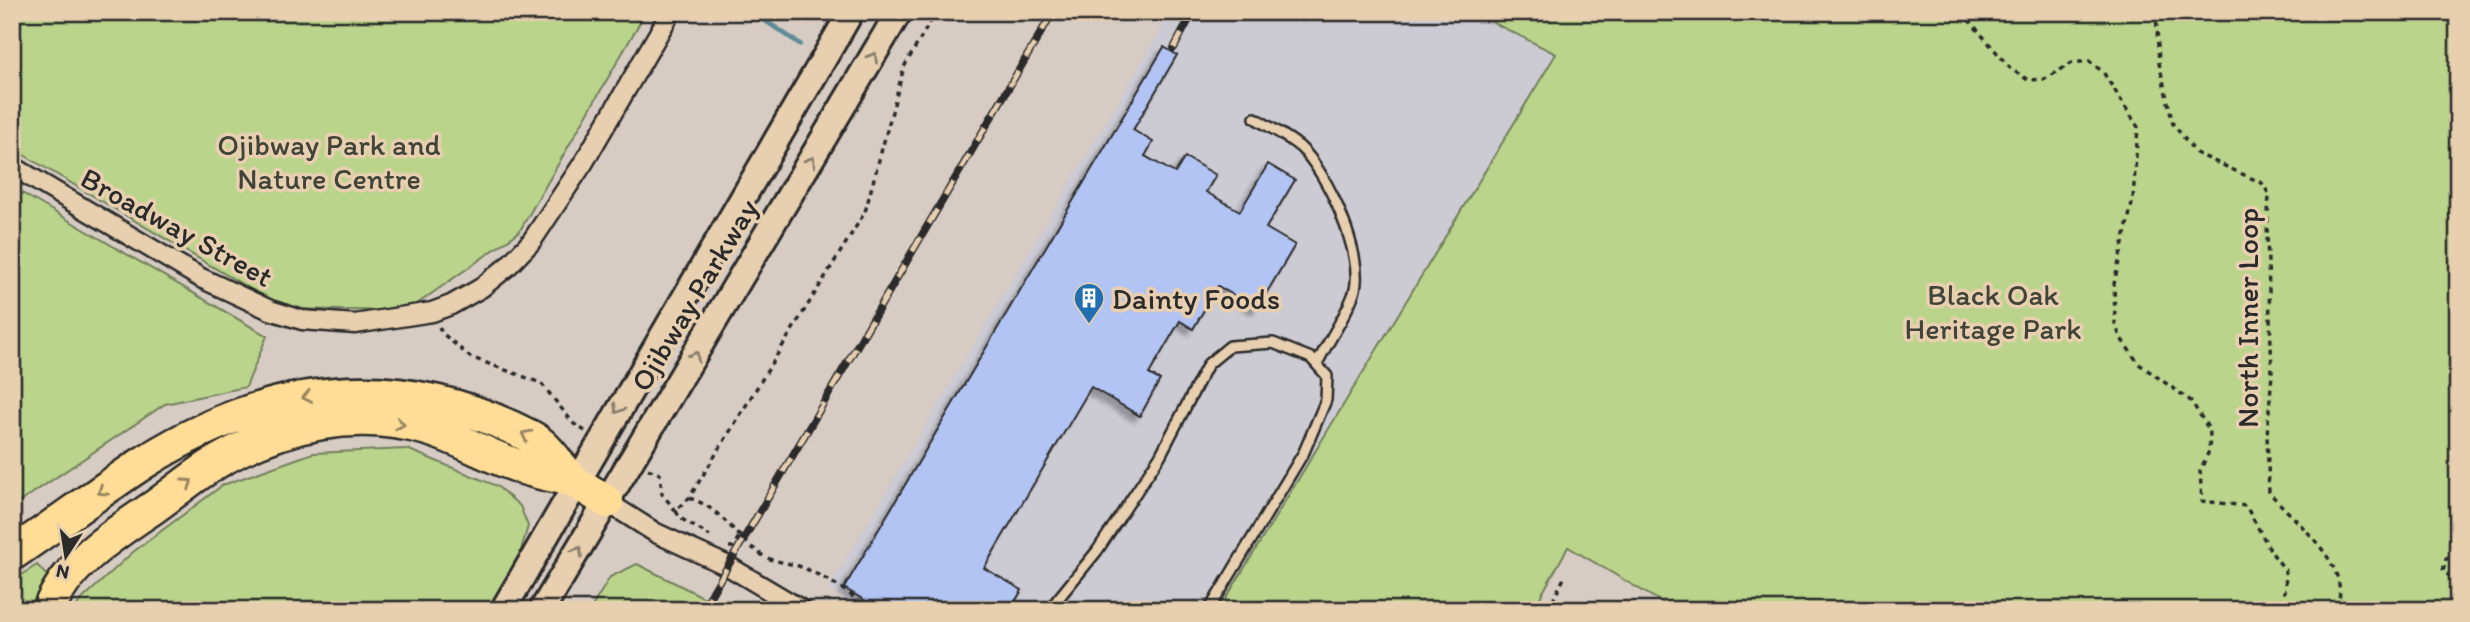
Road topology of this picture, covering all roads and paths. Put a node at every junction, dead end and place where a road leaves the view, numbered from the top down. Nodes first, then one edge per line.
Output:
1 (671, 12) edge
2 (851, 12) edge
3 (899, 12) edge
4 (1962, 12) edge
5 (2156, 12) edge
6 (1255, 118) dead end
7 (12, 166) edge
8 (1317, 364) junction
9 (576, 482) junction
10 (689, 498) dead end
11 (607, 502) junction
12 (676, 512) dead end
13 (740, 534) junction
14 (716, 540) dead end
15 (727, 546) dead end
16 (12, 554) edge
17 (2458, 554) edge
18 (1565, 576) dead end
19 (2458, 582) edge
20 (48, 610) edge
21 (503, 610) edge
22 (542, 610) edge
23 (802, 610) edge
24 (868, 610) edge
25 (1049, 610) edge
26 (1209, 610) edge
27 (1548, 610) edge
28 (2265, 610) edge
29 (2336, 610) edge

1 - 7 street, Broadway Street
2 -> 9 main road, Ojibway Parkway
11 -> 3 main road, Ojibway Parkway
4 - 28 path
5 - 29 path, North Inner Loop
6 - 8 lane
8 - 25 lane
8 - 26 lane
9 - 11 highway
9 -> 16 highway
20 -> 9 highway
9 - 21 main road, Ojibway Parkway
10 - 13 path
22 -> 11 main road, Ojibway Parkway
11 - 23 street
12 - 14 path
13 - 15 path
13 - 24 path
17 - 19 path
18 - 27 path

